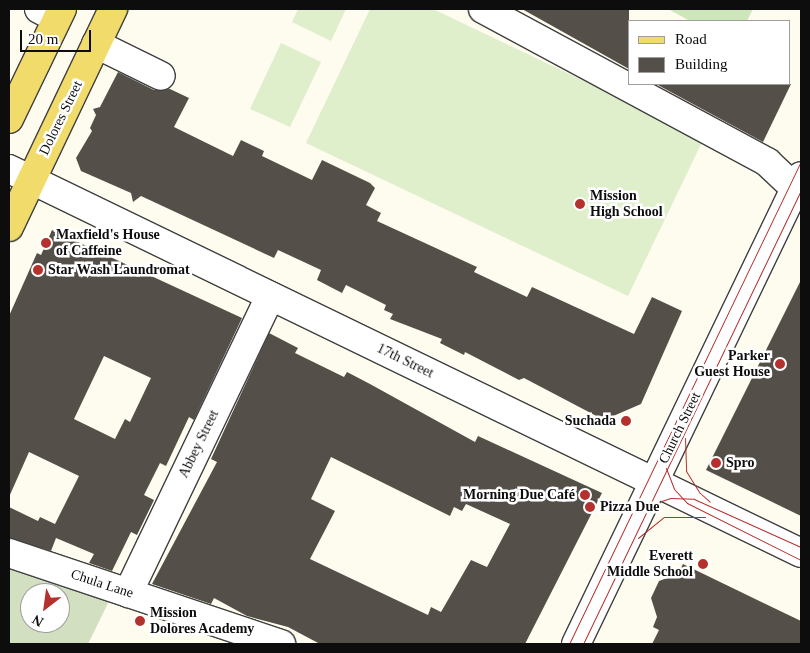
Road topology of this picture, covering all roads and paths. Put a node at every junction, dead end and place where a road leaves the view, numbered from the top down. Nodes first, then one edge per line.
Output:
1 (113, 9) edge
2 (483, 9) edge
3 (52, 12) edge
4 (96, 44) junction
5 (162, 76) dead end
6 (9, 119) edge
7 (20, 174) edge
8 (799, 185) edge
9 (9, 227) edge
10 (270, 296) junction
11 (654, 483) junction
12 (801, 553) edge
13 (9, 554) edge
14 (128, 593) junction
15 (281, 644) edge
16 (576, 644) edge

1 - 4 main road, Dolores Street
2 - 8 street
3 - 6 main road
4 - 5 street
4 - 7 main road, Dolores Street
7 - 9 main road, Dolores Street
7 - 10 street, 17th Street
8 - 11 street, Church Street
10 - 11 street, 17th Street
10 - 14 street, Abbey Street
11 - 12 street, 17th Street
11 - 16 street, Church Street
13 - 14 street, Chula Lane
14 - 15 street, Chula Lane

